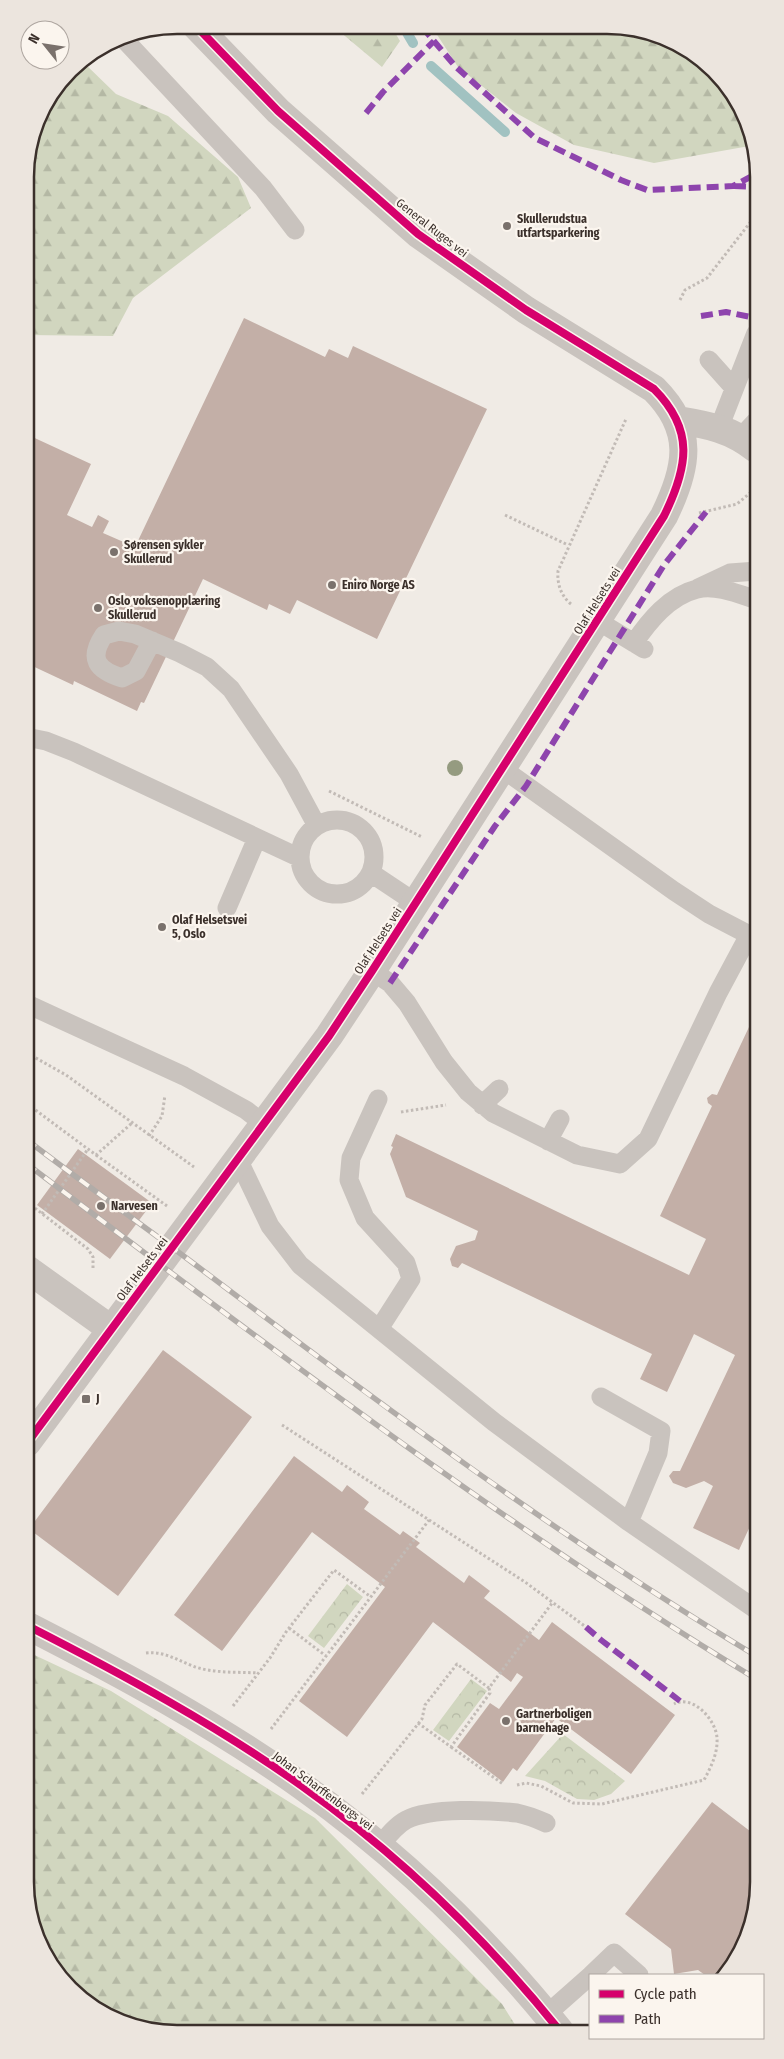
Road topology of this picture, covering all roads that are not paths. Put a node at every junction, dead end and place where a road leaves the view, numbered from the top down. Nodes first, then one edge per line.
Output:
1 (204, 34) edge
2 (127, 43) edge
3 (295, 230) dead end
4 (750, 348) edge
5 (709, 360) dead end
6 (734, 388) junction
7 (678, 420) junction
8 (743, 433) edge
9 (750, 572) edge
10 (697, 589) junction
11 (750, 598) edge
12 (598, 621) junction
13 (152, 641) dead end
14 (34, 739) edge
15 (503, 768) junction
16 (317, 826) junction
17 (257, 838) junction
18 (300, 858) junction
19 (371, 873) junction
20 (416, 903) junction
21 (227, 908) dead end
22 (750, 935) edge
23 (750, 942) edge
24 (372, 971) junction
25 (34, 1007) edge
26 (498, 1088) dead end
27 (378, 1098) dead end
28 (482, 1104) junction
29 (560, 1119) dead end
30 (264, 1124) junction
31 (548, 1141) junction
32 (238, 1159) junction
33 (34, 1274) edge
34 (111, 1329) junction
35 (379, 1329) junction
36 (601, 1397) dead end
37 (34, 1434) edge
38 (629, 1522) junction
39 (750, 1605) edge
40 (34, 1629) edge
41 (546, 1823) dead end
42 (379, 1847) junction
43 (592, 1974) edge
44 (638, 1974) edge
45 (589, 1977) edge
46 (554, 2022) edge

1 - 7 street, General Ruges vei
2 - 3 lane
4 - 6 lane
5 - 6 lane
6 - 8 lane
7 - 8 street
7 - 12 street, Olaf Helsets vei
9 - 10 lane
10 - 11 lane
10 - 12 lane
12 - 15 street, Olaf Helsets vei
13 - 16 lane
14 - 17 lane
15 - 20 street, Olaf Helsets vei
15 - 22 lane
16 - 18 lane
16 - 19 lane
17 - 18 lane
17 - 21 lane
18 - 19 lane
19 - 20 lane
20 - 24 street, Olaf Helsets vei
23 - 31 lane
24 - 28 lane
24 - 30 street, Olaf Helsets vei
25 - 30 lane
26 - 28 lane
27 - 35 lane
28 - 31 lane
29 - 31 lane
30 - 32 street, Olaf Helsets vei
32 - 34 street, Olaf Helsets vei
32 - 35 lane
33 - 34 street
34 - 37 street, Olaf Helsets vei
35 - 38 lane
36 - 38 lane
38 - 39 lane
40 - 42 street, Johan Scharffenbergs vei
41 - 42 lane
42 - 46 street, Johan Scharffenbergs vei
43 - 44 lane
45 - 46 lane

